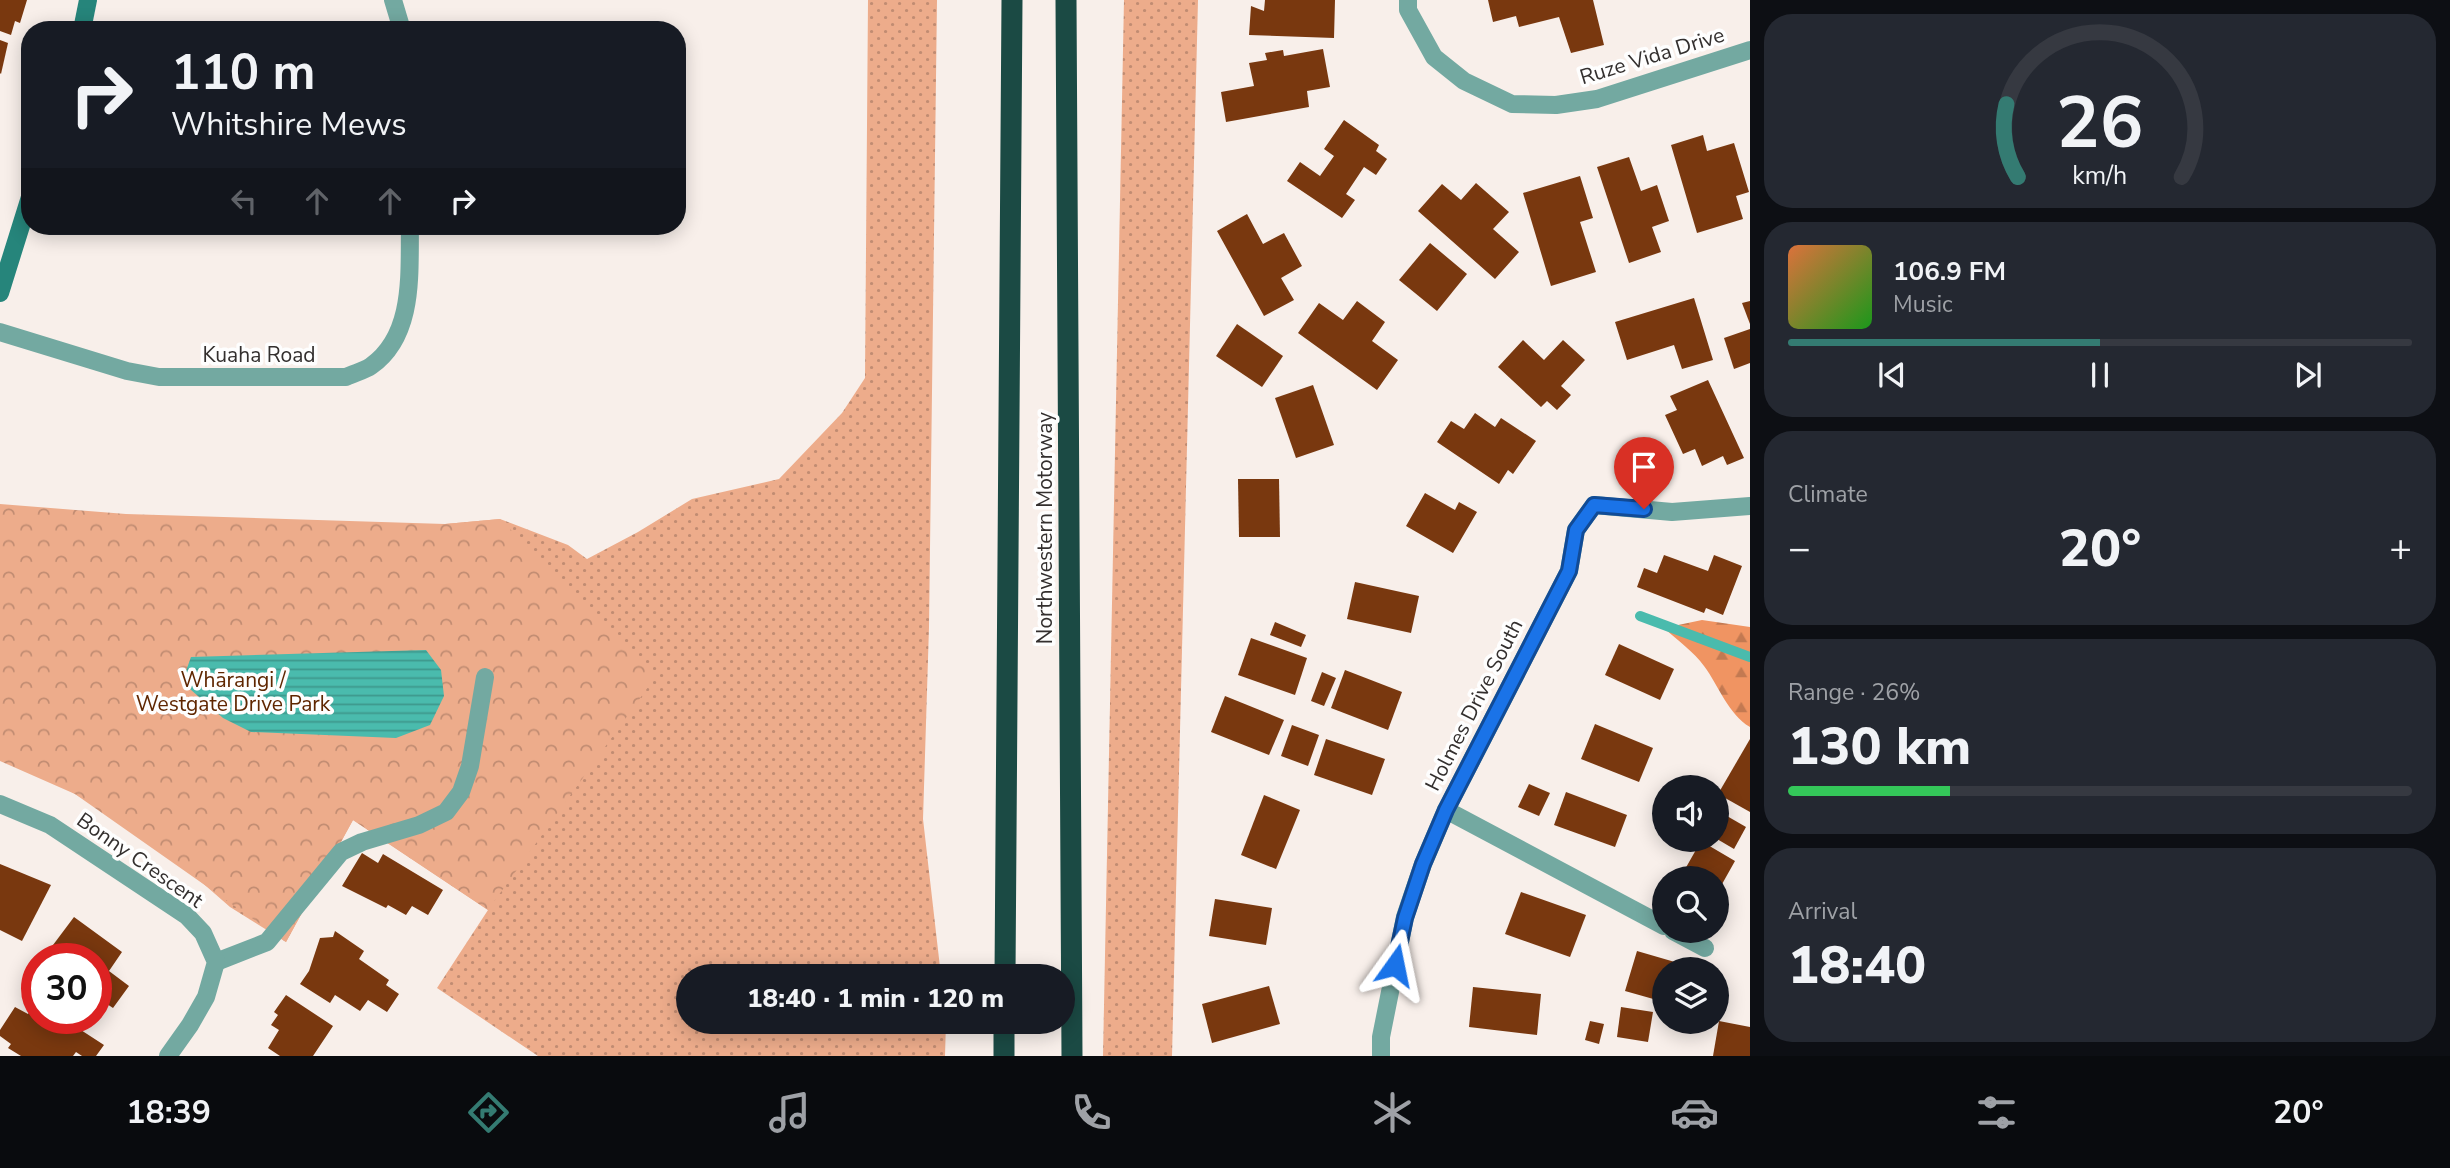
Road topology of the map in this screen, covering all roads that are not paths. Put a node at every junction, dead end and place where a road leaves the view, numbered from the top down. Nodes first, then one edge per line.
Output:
1 (88, 0) edge
2 (393, 0) edge
3 (1012, 0) edge
4 (1066, 0) edge
5 (1408, 0) edge
6 (84, 21) edge
7 (399, 21) edge
8 (1750, 50) edge
9 (21, 226) edge
10 (410, 235) edge
11 (0, 293) edge
12 (0, 332) edge
13 (1750, 506) edge
14 (485, 677) dead end
15 (0, 804) edge
16 (1446, 810) junction
17 (1652, 920) edge
18 (1696, 943) edge
19 (1705, 948) dead end
20 (216, 962) junction
21 (1005, 964) edge
22 (1004, 1034) edge
23 (168, 1056) edge
24 (1004, 1056) edge
25 (1072, 1056) edge
26 (1381, 1056) edge

1 - 6 main road
2 - 7 street
3 - 21 highway, Northwestern Motorway
4 - 25 highway, Northwestern Motorway
5 - 8 street, Ruze Vida Drive
9 - 11 main road
10 - 12 street, Kuaha Road
13 - 16 street, Holmes Drive South
14 - 20 street
15 - 20 street, Bonny Crescent
16 - 17 street
16 - 26 street, Holmes Drive South
18 - 19 street
20 - 23 street
22 - 24 highway

